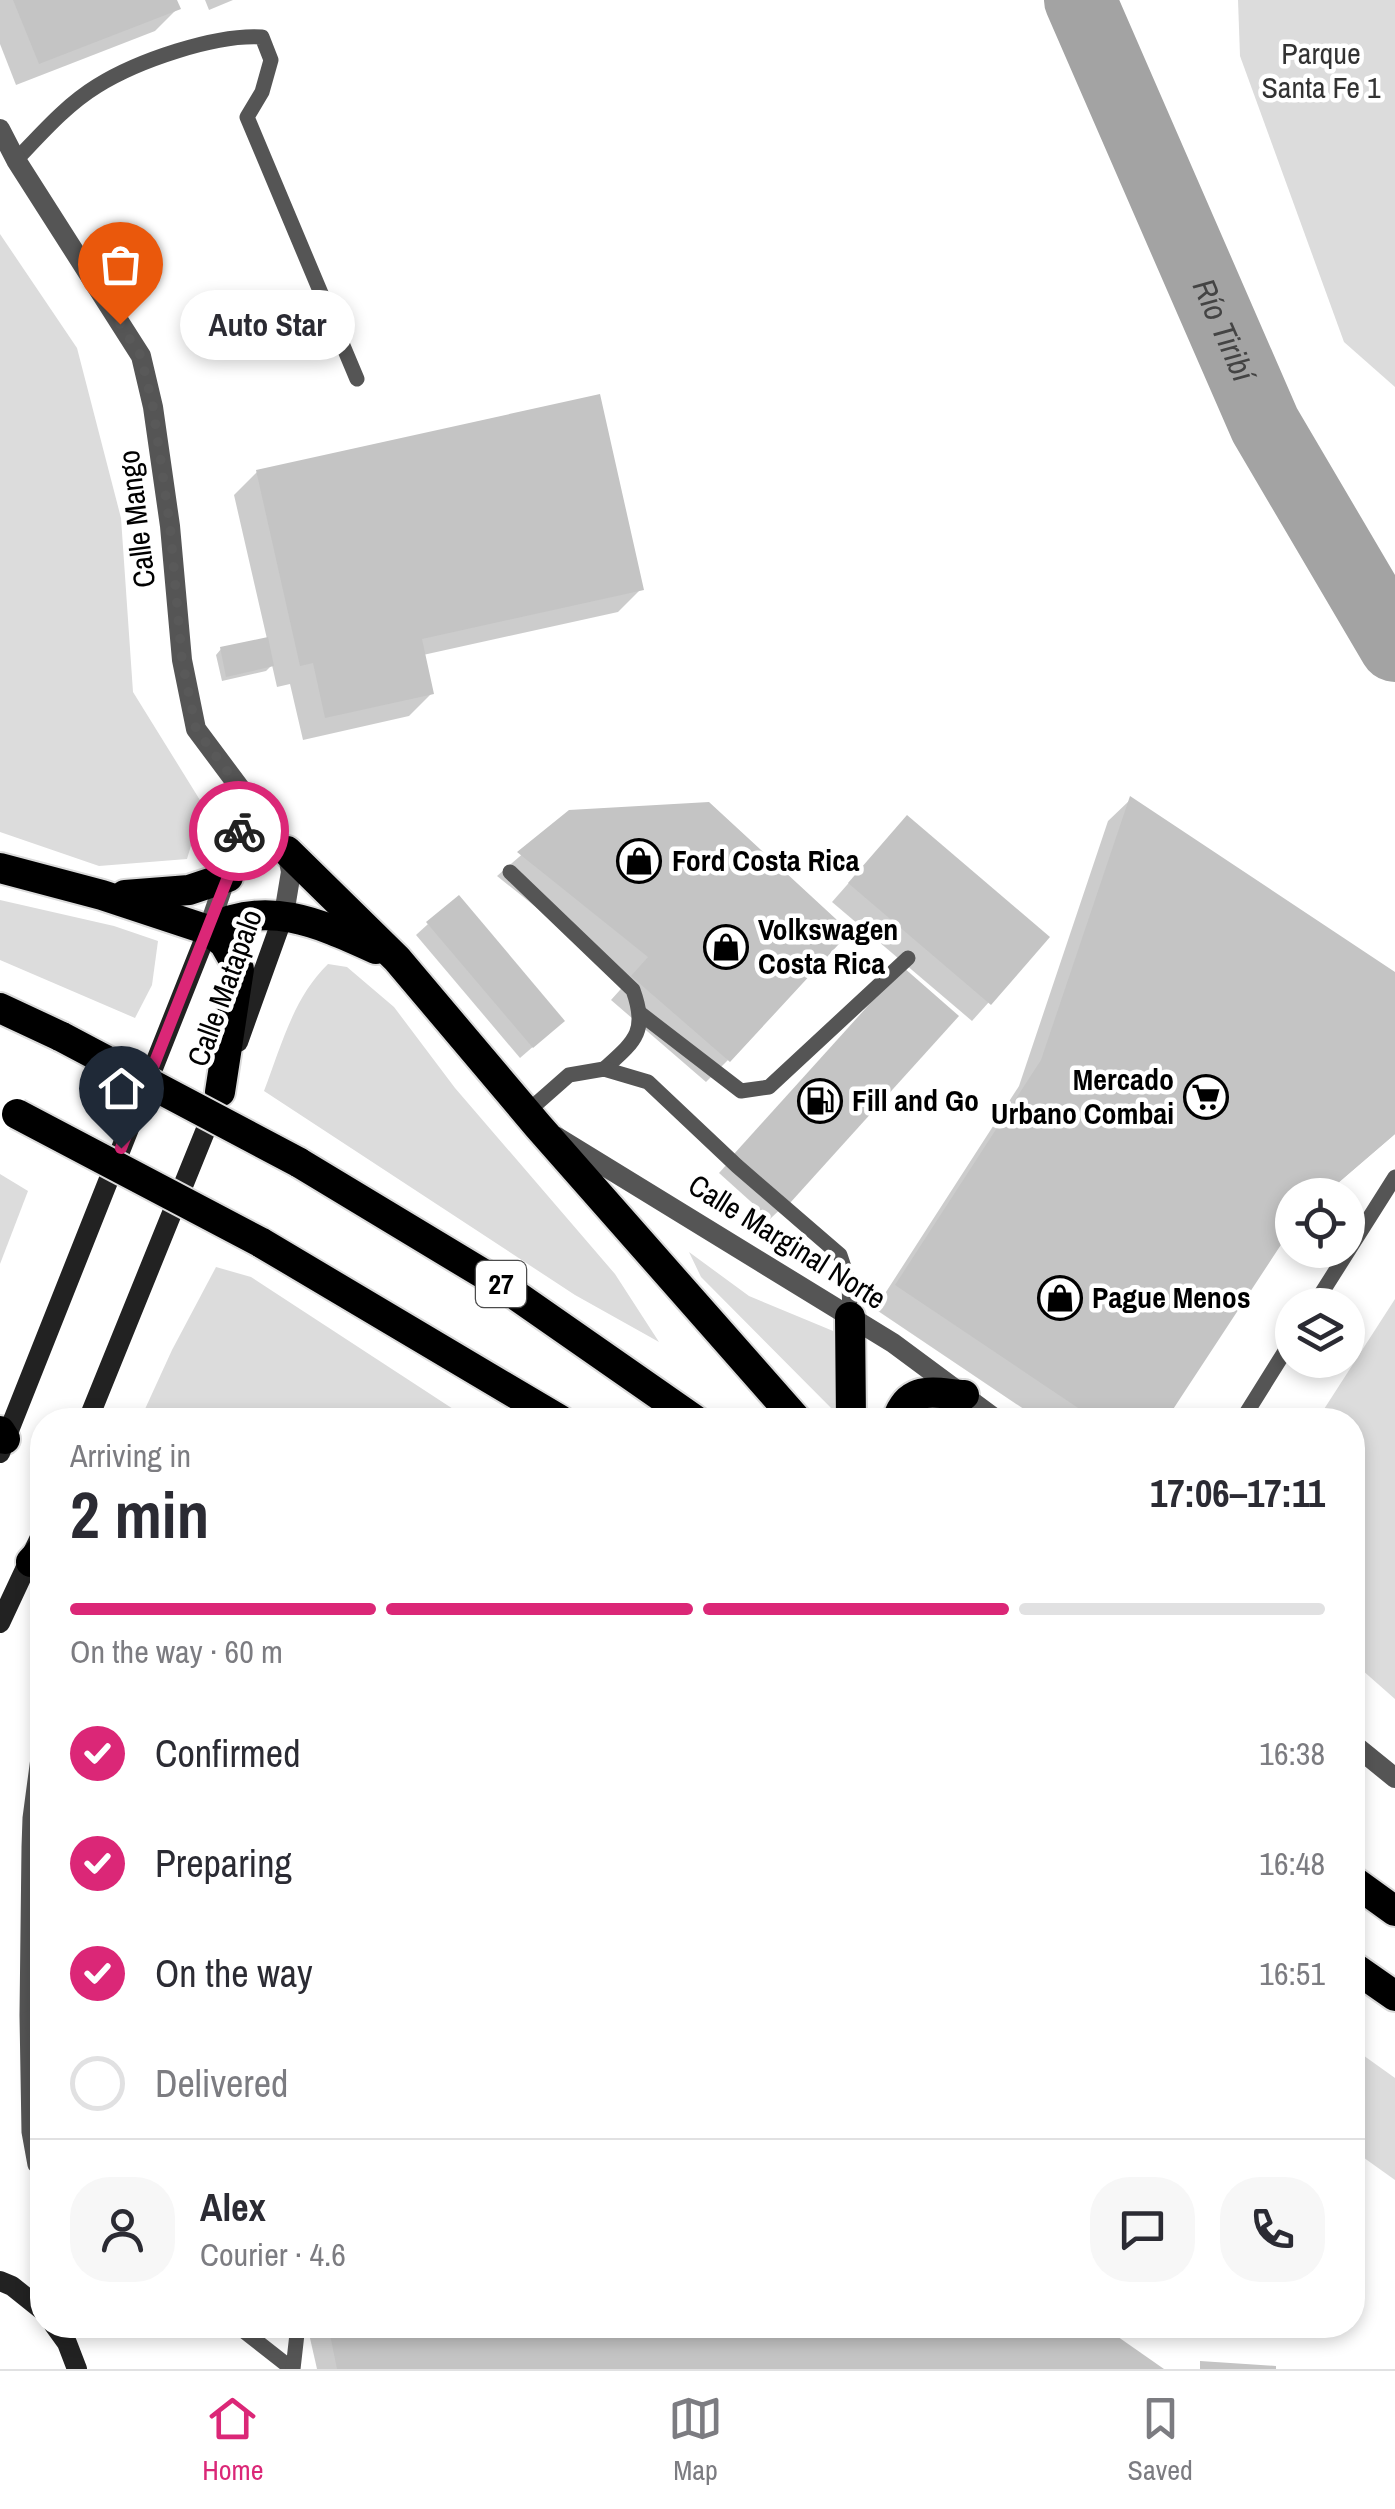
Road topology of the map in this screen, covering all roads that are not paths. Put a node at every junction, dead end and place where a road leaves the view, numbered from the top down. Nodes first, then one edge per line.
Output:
1 (0, 129) edge
2 (16, 160) junction
3 (357, 379) dead end
4 (244, 794) junction
5 (287, 851) junction
6 (0, 868) edge
7 (510, 872) dead end
8 (228, 877) junction
9 (102, 895) junction
10 (284, 914) junction
11 (208, 930) junction
12 (397, 958) junction
13 (908, 958) dead end
14 (0, 1008) edge
15 (641, 1014) junction
16 (604, 1070) junction
17 (220, 1092) junction
18 (8, 1109) edge
19 (532, 1119) junction
20 (1395, 1177) edge
21 (1325, 1288) edge
22 (850, 1317) junction
23 (1275, 1367) edge
24 (964, 1395) junction
25 (93, 1408) edge
26 (540, 1408) edge
27 (678, 1408) edge
28 (786, 1408) edge
29 (851, 1408) edge
30 (902, 1408) edge
31 (981, 1408) edge
32 (1250, 1408) edge
33 (2, 1441) edge
34 (30, 1568) edge
35 (0, 1622) edge
36 (1365, 1754) edge
37 (1395, 1778) edge
38 (30, 1818) edge
39 (1365, 1889) edge
40 (1395, 1911) edge
41 (1365, 1975) edge
42 (1395, 1996) edge
43 (27, 2015) junction
44 (30, 2021) edge
45 (30, 2132) edge
46 (0, 2280) edge
47 (30, 2300) edge
48 (63, 2338) edge
49 (253, 2338) edge
50 (297, 2338) edge
51 (76, 2369) edge
52 (293, 2369) edge

1 - 2 street, Calle Mango
2 - 3 lane
2 - 4 street, Calle Mango
4 - 5 street, Calle Mango
4 - 8 street, Calle Matapalo
5 - 10 street, Calle Matapalo
5 - 12 highway
6 - 9 highway
7 - 15 lane
8 - 9 highway
8 - 11 street, Calle Matapalo
9 - 11 highway
10 - 11 highway
10 - 12 highway
10 - 17 street, Calle Matapalo
11 - 17 highway
11 - 33 street, Calle Matapalo
12 - 19 highway
13 - 15 lane
14 - 27 highway, 27, bridge
15 - 16 lane
16 - 19 lane
16 - 22 lane
17 - 25 street, Calle Matapalo
18 - 26 highway, bridge
19 - 22 street, Calle Marginal Norte
19 - 28 highway
20 - 21 lane
22 - 24 street, Calle Marginal Norte
22 - 29 highway
23 - 32 lane
24 - 30 highway
24 - 31 street, Calle Marginal Norte
34 - 35 street
36 - 37 street
38 - 43 lane
39 - 40 highway
41 - 42 highway
43 - 44 lane
43 - 45 lane
46 - 47 street
48 - 51 street
49 - 52 lane
50 - 52 lane

